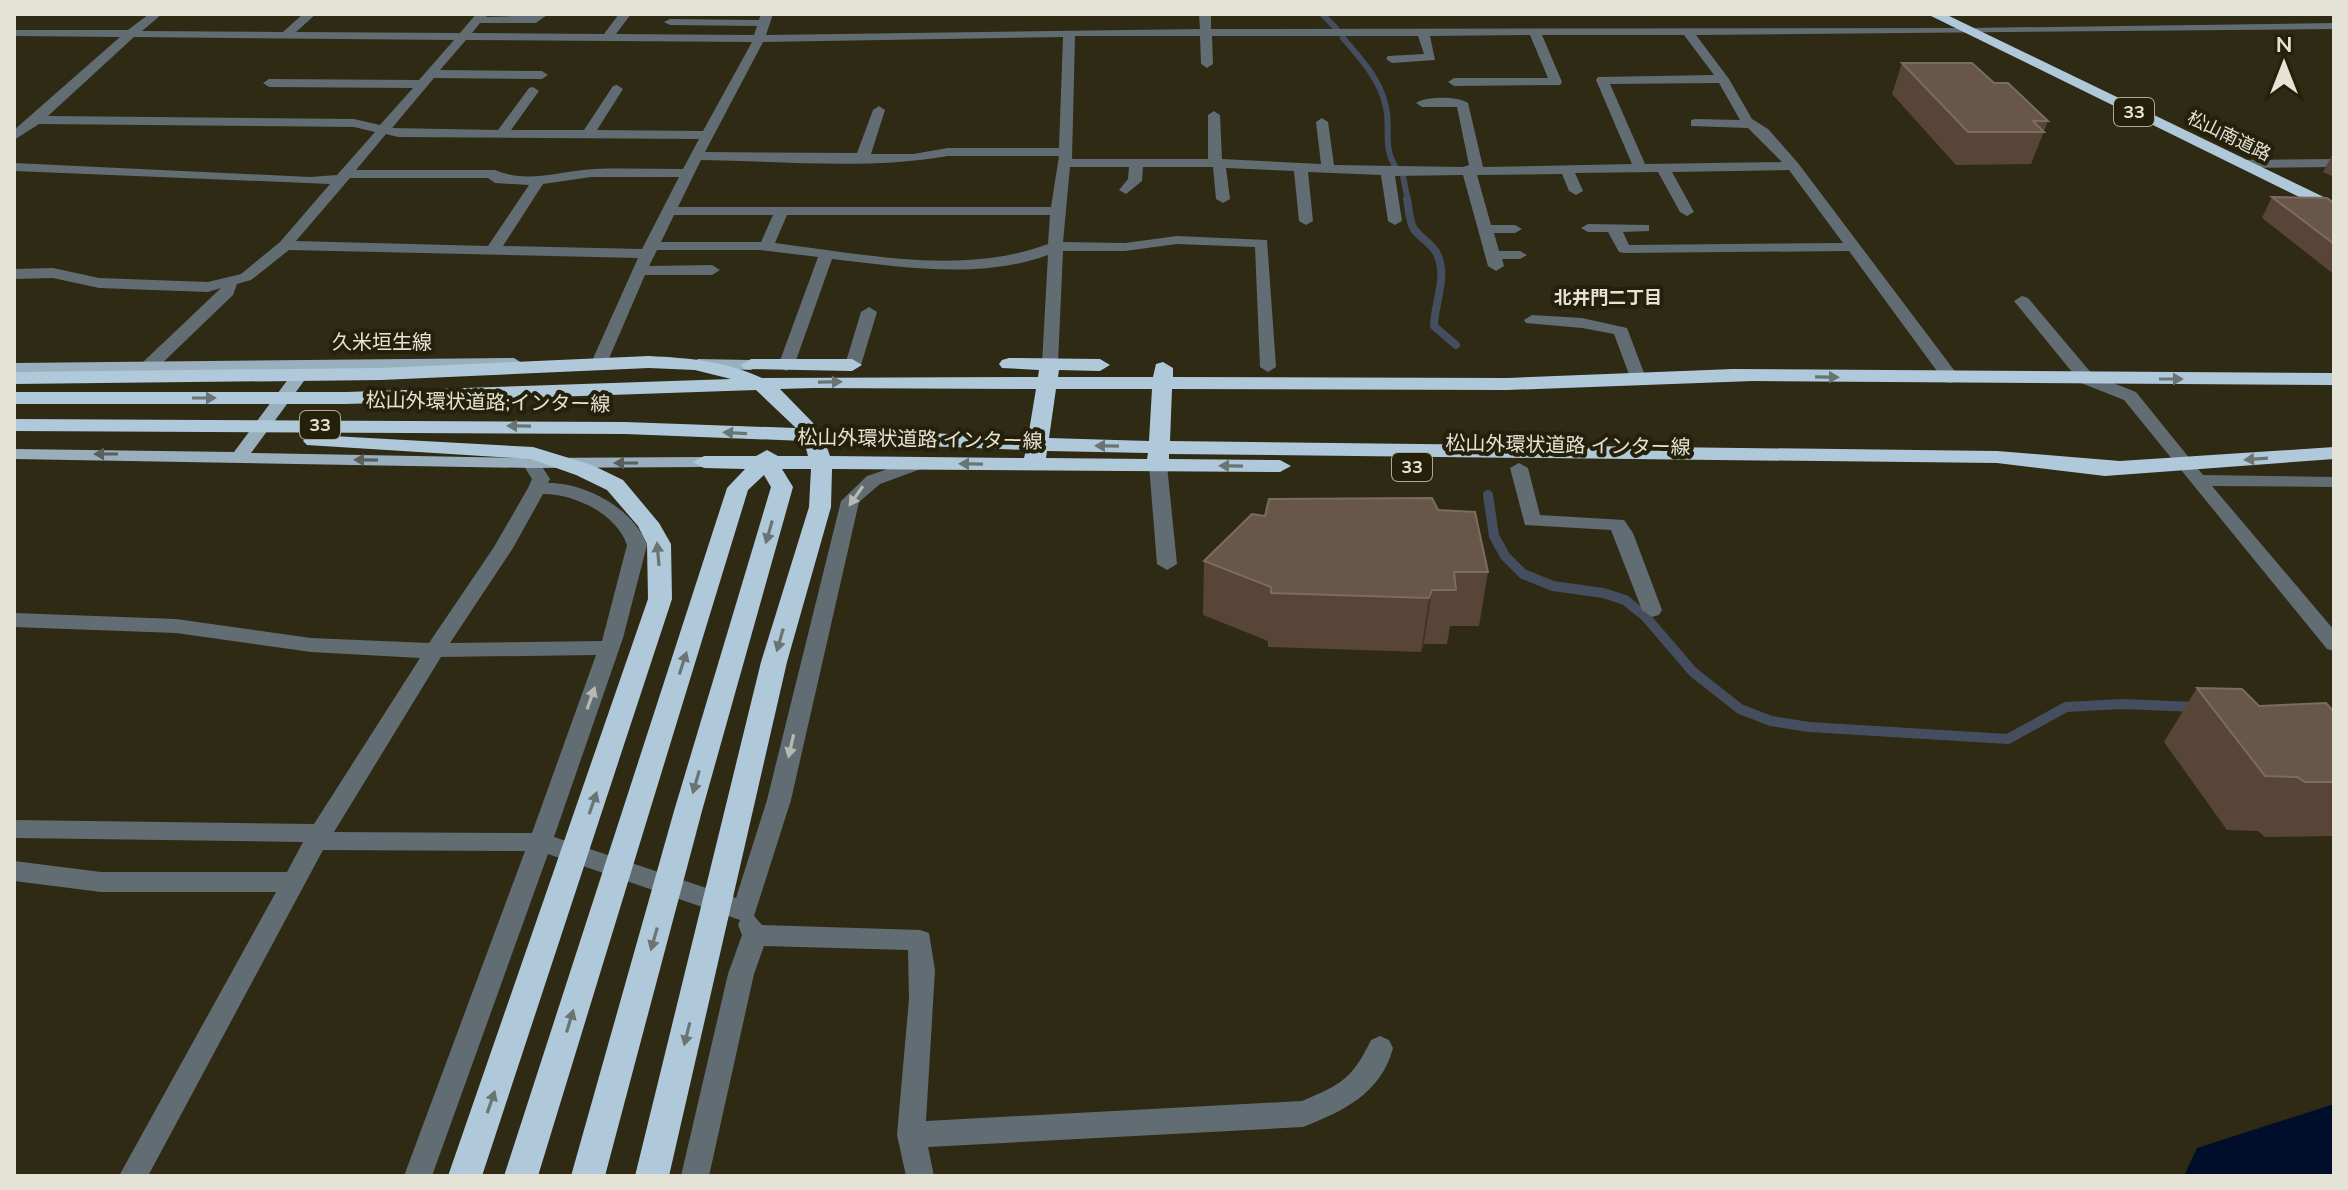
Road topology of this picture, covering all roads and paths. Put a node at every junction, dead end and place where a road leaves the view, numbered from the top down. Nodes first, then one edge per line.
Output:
1 (156, 14) edge
2 (310, 14) edge
3 (625, 14) edge
4 (1205, 14) edge
5 (1503, 14) edge
6 (1671, 14) edge
7 (1934, 14) edge
8 (1961, 14) edge
9 (2094, 14) edge
10 (2274, 14) edge
11 (541, 15) edge
12 (479, 17) edge
13 (765, 19) edge
14 (670, 22) dead end
15 (2334, 26) edge
16 (17, 27) edge
17 (2293, 27) junction
18 (2112, 29) junction
19 (1061, 30) junction
20 (1421, 30) junction
21 (1968, 31) junction
22 (1996, 31) junction
23 (1685, 32) junction
24 (1206, 33) junction
25 (1511, 33) junction
26 (1535, 33) junction
27 (134, 34) junction
28 (286, 35) junction
29 (462, 36) junction
30 (607, 38) junction
31 (758, 39) junction
32 (1392, 59) dead end
33 (1207, 64) dead end
34 (542, 75) dead end
35 (424, 79) junction
36 (1723, 79) junction
37 (1454, 82) dead end
38 (269, 83) dead end
39 (617, 89) dead end
40 (533, 91) dead end
41 (1422, 103) dead end
42 (879, 110) dead end
43 (1214, 115) dead end
44 (38, 120) junction
45 (1322, 122) dead end
46 (1696, 123) dead end
47 (1750, 124) junction
48 (386, 130) junction
49 (501, 134) junction
50 (588, 135) junction
51 (706, 135) junction
52 (14, 136) edge
53 (696, 156) junction
54 (1066, 158) junction
55 (862, 159) junction
56 (1136, 163) junction
57 (2334, 163) edge
58 (1217, 164) junction
59 (2242, 164) junction
60 (2272, 164) junction
61 (1793, 166) junction
62 (14, 167) edge
63 (1301, 168) junction
64 (1566, 168) junction
65 (1640, 168) junction
66 (1663, 168) junction
67 (1328, 169) junction
68 (1472, 169) junction
69 (1387, 171) junction
70 (687, 173) junction
71 (346, 176) junction
72 (538, 181) junction
73 (1126, 190) dead end
74 (1576, 191) dead end
75 (2334, 193) edge
76 (1223, 199) dead end
77 (2334, 209) edge
78 (668, 211) junction
79 (782, 211) junction
80 (1057, 211) junction
81 (1687, 212) dead end
82 (1306, 221) dead end
83 (1395, 221) dead end
84 (1588, 228) dead end
85 (1613, 228) junction
86 (1644, 228) dead end
87 (1486, 229) junction
88 (1515, 229) dead end
89 (285, 245) junction
90 (1057, 246) junction
91 (766, 247) junction
92 (1853, 247) junction
93 (649, 250) junction
94 (492, 251) junction
95 (1520, 255) dead end
96 (826, 256) junction
97 (712, 270) dead end
98 (639, 271) junction
99 (14, 274) edge
100 (230, 283) junction
101 (2022, 301) dead end
102 (869, 312) dead end
103 (1532, 320) dead end
104 (599, 363) junction
105 (308, 364) junction
106 (1050, 364) junction
107 (751, 365) joint
108 (853, 365) junction
109 (1163, 365) junction
110 (149, 366) junction
111 (786, 366) junction
112 (1268, 367) junction
113 (14, 368) edge
114 (1636, 373) junction
115 (1749, 376) junction
116 (14, 378) edge
117 (1951, 378) junction
118 (2087, 379) junction
119 (2334, 379) edge
120 (14, 398) edge
121 (14, 425) edge
122 (14, 436) edge
123 (2334, 453) edge
124 (14, 454) edge
125 (240, 456) junction
126 (766, 461) junction
127 (704, 462) joint
128 (923, 462) junction
129 (531, 463) junction
130 (1034, 465) junction
131 (1158, 465) junction
132 (1519, 468) junction
133 (2121, 468) junction
134 (2192, 472) junction
135 (2334, 482) edge
136 (537, 488) junction
137 (1167, 564) dead end
138 (1652, 610) dead end
139 (14, 620) edge
140 (2334, 644) edge
141 (609, 648) junction
142 (435, 651) junction
143 (14, 829) edge
144 (319, 837) junction
145 (540, 842) junction
146 (14, 871) edge
147 (294, 882) junction
148 (749, 923) junction
149 (1380, 1048) dead end
150 (911, 1135) junction
151 (133, 1176) edge
152 (418, 1176) edge
153 (465, 1176) edge
154 (521, 1176) edge
155 (588, 1176) edge
156 (652, 1176) edge
157 (695, 1176) edge
158 (920, 1176) edge

1 - 27 street
2 - 28 street
3 - 30 street
4 - 24 street
5 - 25 street
6 - 23 street
7 - 21 highway, 松山南道路 / 33
8 - 22 highway, 松山南道路 / 33
9 - 18 street
10 - 17 street
11 - 12 street
12 - 29 street
13 - 14 street
13 - 31 street
15 - 17 street
16 - 27 street
17 - 18 street
18 - 22 street
19 - 24 street
19 - 31 street
19 - 54 street
20 - 24 street
20 - 25 street
20 - 32 street
21 - 22 street
21 - 23 street
21 - 59 highway, 松山南道路 / 33
22 - 60 highway, 松山南道路 / 33
23 - 26 street
23 - 36 street
24 - 33 street
25 - 26 street
26 - 37 street
27 - 28 street
27 - 44 street
28 - 29 street
29 - 30 street
29 - 35 street
30 - 31 street
31 - 51 street
34 - 35 street
35 - 38 street
35 - 48 street
36 - 47 street
36 - 65 street
39 - 50 street
40 - 49 street
41 - 68 street
42 - 55 street
43 - 58 street
44 - 48 street
44 - 52 street
45 - 67 street
46 - 47 street
47 - 61 street
48 - 49 street
48 - 71 street
49 - 50 street
50 - 51 street
51 - 53 street
53 - 55 street
53 - 70 street
54 - 55 street
54 - 56 street
54 - 80 street
56 - 58 street
56 - 73 street
57 - 60 street
58 - 63 street
58 - 76 street
59 - 60 street
59 - 77 highway, 松山南道路 / 33
60 - 75 highway, 松山南道路 / 33
61 - 66 street
61 - 92 street
62 - 71 street
63 - 67 street
63 - 82 street
64 - 65 street
64 - 68 street
64 - 74 street
65 - 66 street
66 - 81 street
67 - 69 street
68 - 69 street
68 - 87 street
69 - 83 street
70 - 72 street
70 - 78 street
71 - 72 street
71 - 89 street
72 - 94 street
78 - 79 street
78 - 93 street
79 - 80 street
79 - 91 street
80 - 90 street
84 - 85 street
85 - 86 street
85 - 92 street
87 - 88 street
87 - 95 street
89 - 94 street
89 - 100 street
90 - 96 street
90 - 106 street
90 - 112 street
91 - 93 street
91 - 96 street
92 - 117 street
93 - 94 street
93 - 98 street
96 - 111 street
97 - 98 street
98 - 104 street
99 - 100 street
100 - 110 street
101 - 118 street
102 - 108 street
103 - 114 street
104 - 105 main road, 久米垣生線
104 - 107 main road, 久米垣生線
105 - 110 main road, 久米垣生線
105 - 125 main road
106 - 108 highway, 33
106 - 109 highway, 33
106 - 130 highway
107 - 111 highway, 33
108 - 111 highway, 33
109 - 112 highway, 33
109 - 131 highway
110 - 113 main road, 久米垣生線
111 - 126 highway
112 - 114 highway, 33
114 - 115 highway, 33
115 -> 117 highway, 33
120 -> 115 highway, 33
116 -> 156 highway
117 - 118 highway, 33
118 -> 119 highway, 33
118 - 134 street
133 -> 121 highway, 松山外環状道路;インター線 / 33
153 -> 122 highway
123 -> 134 highway, 松山外環状道路 インター線 / 33
125 -> 124 main road
129 -> 125 main road
126 - 127 highway, 松山外環状道路 インター線 / 33
126 - 128 highway, 松山外環状道路 インター線 / 33
154 -> 126 highway
126 -> 155 highway
127 -> 129 main road
130 -> 128 highway, 松山外環状道路 インター線 / 33
128 -> 148 street
129 - 136 street
130 - 131 highway, 松山外環状道路 インター線 / 33
132 -> 131 highway, 松山外環状道路 インター線 / 33
131 - 137 street
132 - 133 highway, 松山外環状道路 インター線 / 33
132 - 138 street
133 - 134 highway, 松山外環状道路 インター線 / 33
134 - 135 street
134 - 140 street
136 - 141 street
136 - 142 street
139 - 142 street
141 - 142 street
145 -> 141 street
142 - 144 street
143 - 144 street
144 - 145 street
144 - 147 street
145 - 148 street
145 - 152 street
146 - 147 street
147 - 151 street
148 - 150 street
148 - 157 street
149 - 150 street
150 - 158 street

